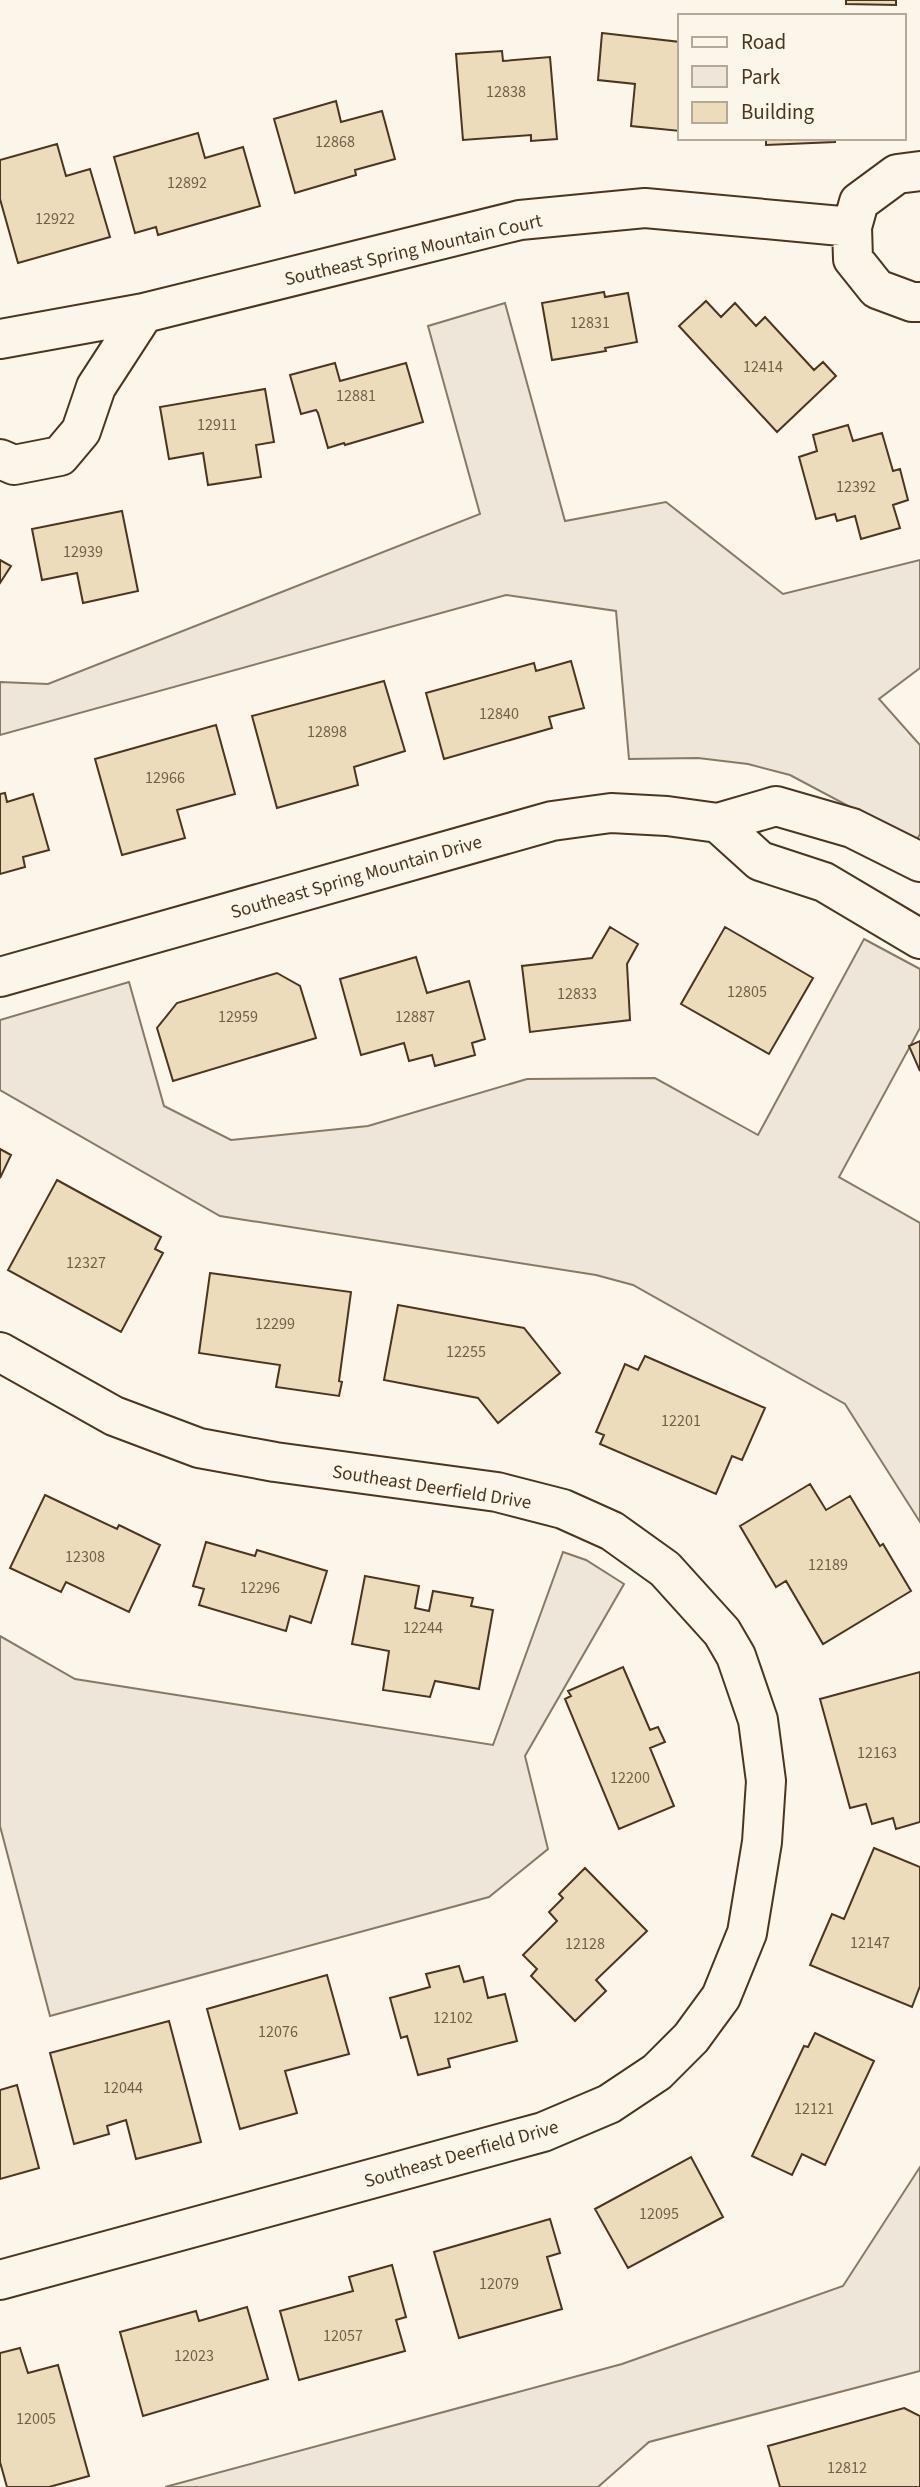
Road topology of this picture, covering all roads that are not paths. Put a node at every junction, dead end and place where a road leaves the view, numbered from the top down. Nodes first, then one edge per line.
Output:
1 (920, 171) edge
2 (852, 227) junction
3 (920, 302) edge
4 (144, 313) junction
5 (0, 339) edge
6 (0, 459) edge
7 (718, 823) junction
8 (920, 862) edge
9 (920, 939) edge
10 (0, 977) edge
11 (0, 1352) edge
12 (0, 2280) edge

1 - 2 street
2 - 3 street
2 - 4 street, Southeast Spring Mountain Court
4 - 5 street, Southeast Spring Mountain Court
4 - 6 street
7 - 8 street, Southeast Spring Mountain Drive
7 - 9 street
7 - 10 street, Southeast Spring Mountain Drive
11 - 12 street, Southeast Deerfield Drive

